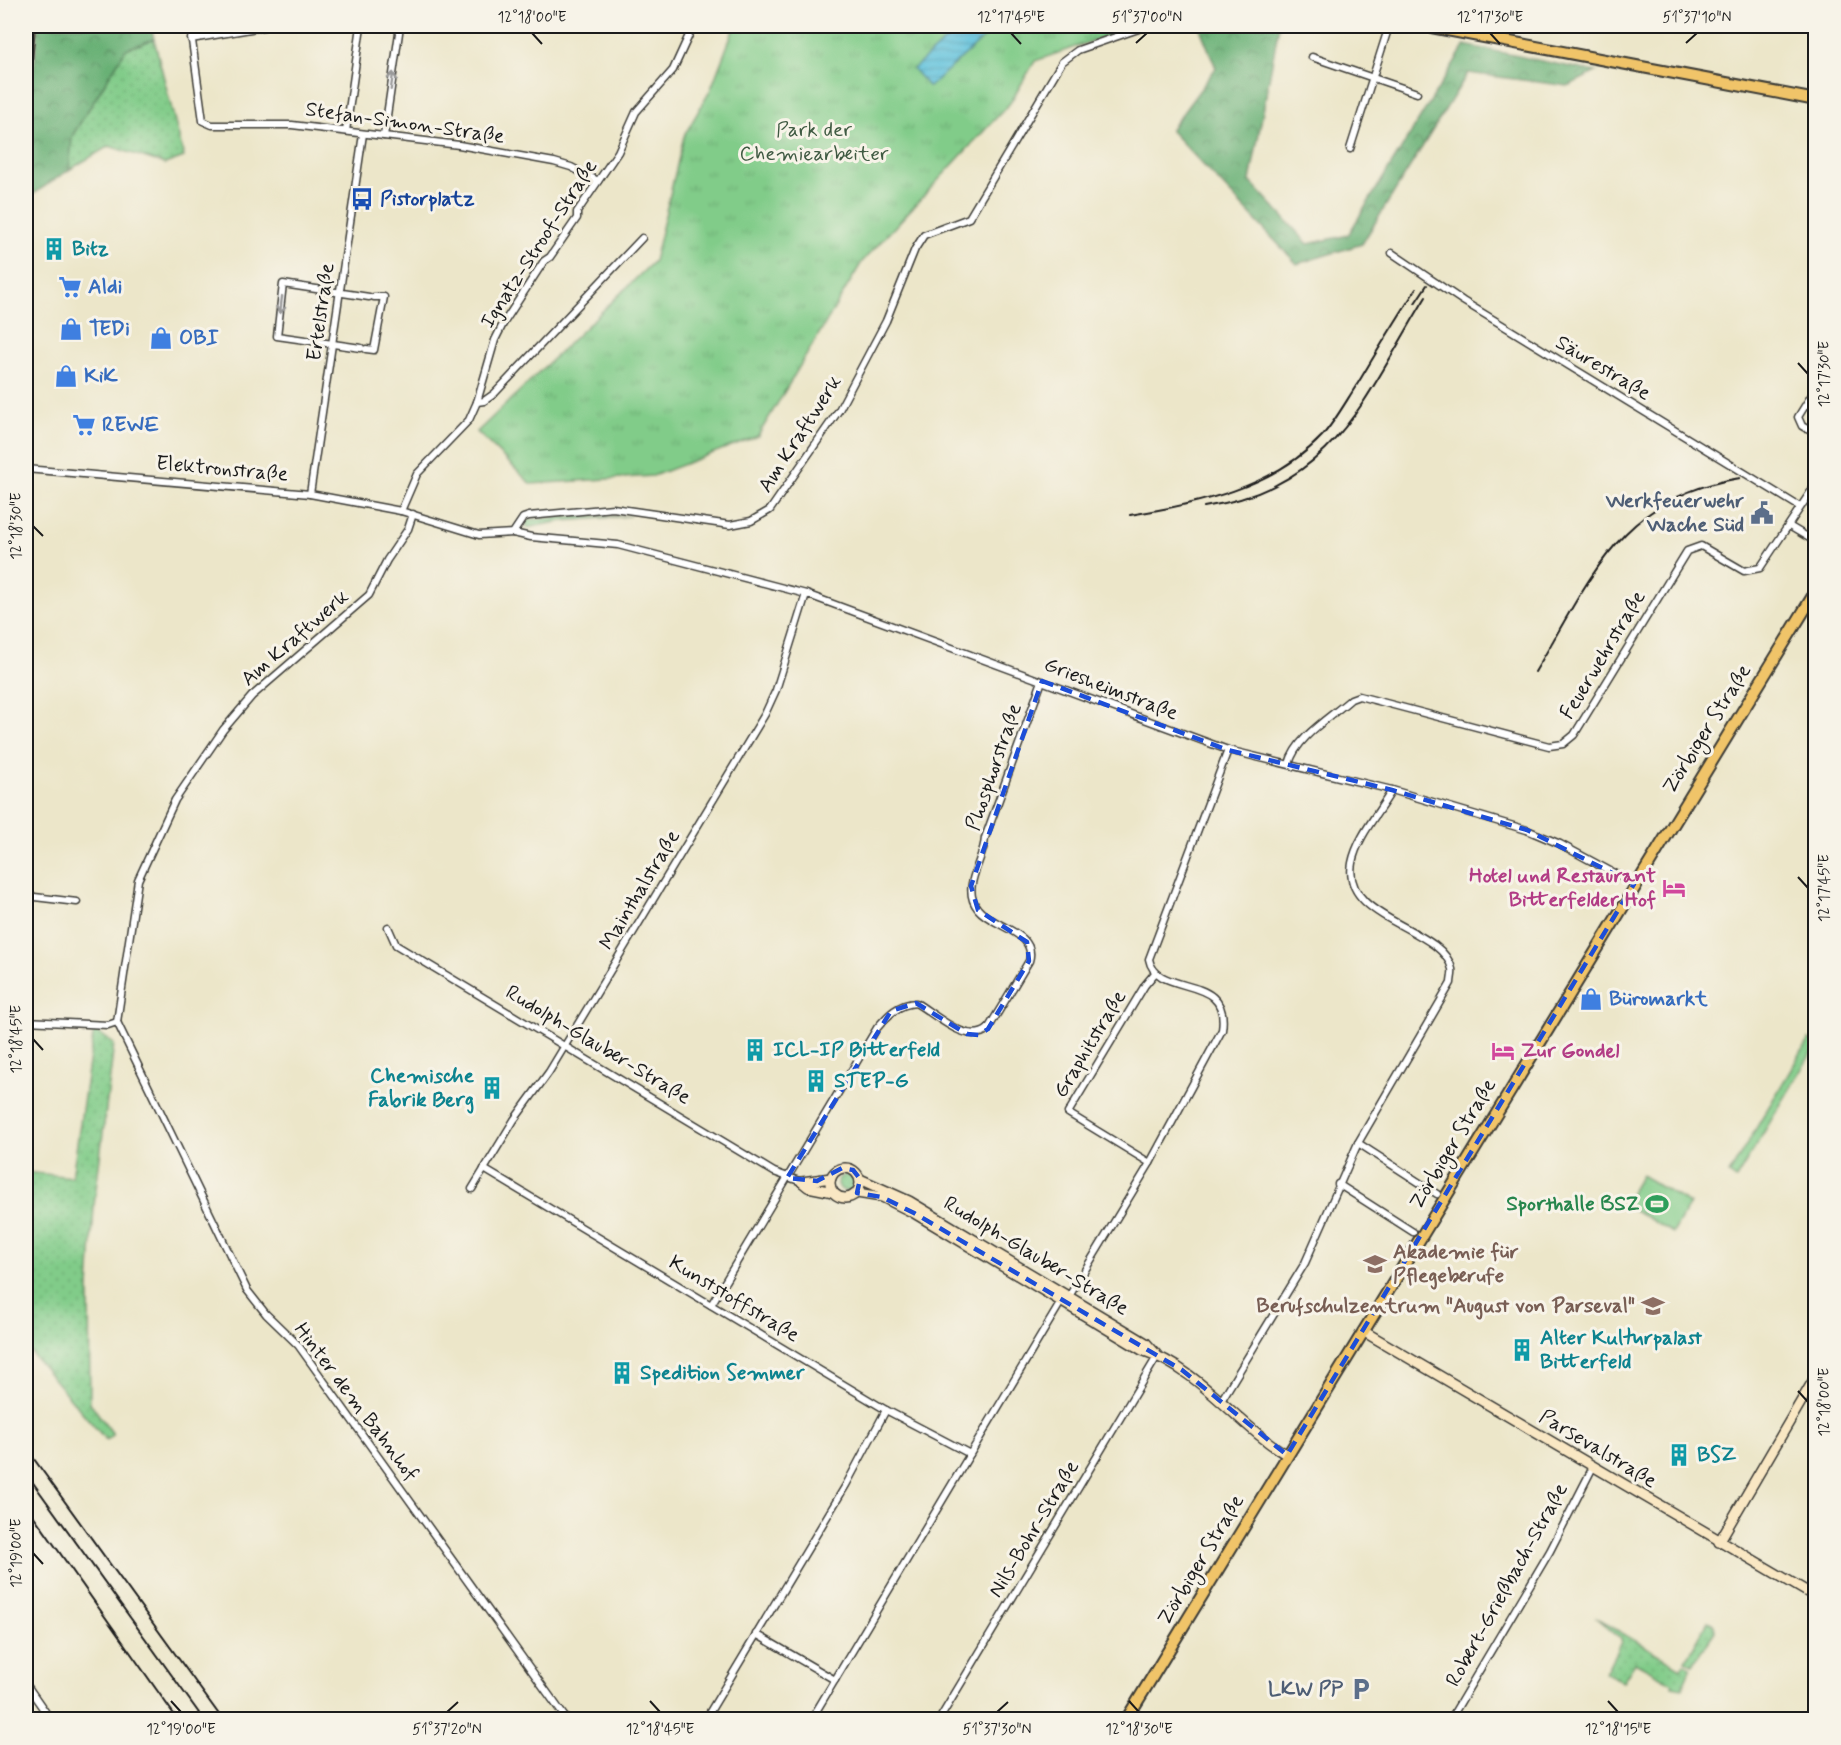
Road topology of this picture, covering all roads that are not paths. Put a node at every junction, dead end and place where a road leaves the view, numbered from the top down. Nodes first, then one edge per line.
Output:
1 (30, 26) edge
2 (190, 26) edge
3 (269, 26) edge
4 (361, 26) edge
5 (400, 26) edge
6 (691, 26) edge
7 (1147, 26) edge
8 (1389, 26) edge
9 (1426, 26) edge
10 (192, 39) junction
11 (1312, 57) dead end
12 (26, 63) edge
13 (1371, 78) junction
14 (1418, 93) dead end
15 (1815, 100) edge
16 (346, 131) junction
17 (363, 134) junction
18 (384, 136) junction
19 (1350, 149) dead end
20 (598, 181) junction
21 (642, 238) dead end
22 (1392, 253) dead end
23 (341, 293) junction
24 (332, 344) junction
25 (1815, 388) edge
26 (477, 402) junction
27 (1815, 434) edge
28 (26, 470) edge
29 (1815, 484) edge
30 (310, 494) junction
31 (1800, 507) junction
32 (401, 511) junction
33 (413, 514) junction
34 (1789, 526) junction
35 (513, 533) junction
36 (1815, 542) edge
37 (1815, 591) edge
38 (806, 594) junction
39 (1042, 681) junction
40 (1228, 750) junction
41 (1289, 765) junction
42 (1392, 790) junction
43 (1634, 884) junction
44 (26, 897) edge
45 (77, 902) dead end
46 (388, 927) dead end
47 (1155, 973) junction
48 (26, 1021) edge
49 (117, 1023) junction
50 (564, 1046) junction
51 (1358, 1143) junction
52 (1150, 1163) junction
53 (484, 1168) junction
54 (787, 1178) junction
55 (831, 1178) junction
56 (860, 1179) junction
57 (802, 1182) junction
58 (1338, 1184) junction
59 (472, 1189) dead end
60 (832, 1192) junction
61 (857, 1193) junction
62 (1437, 1194) dead end
63 (1413, 1232) dead end
64 (1065, 1301) junction
65 (711, 1305) junction
66 (1363, 1330) junction
67 (1158, 1355) junction
68 (1815, 1376) edge
69 (1221, 1401) junction
70 (886, 1410) junction
71 (970, 1454) junction
72 (1287, 1455) junction
73 (1593, 1467) junction
74 (1719, 1542) junction
75 (1815, 1597) edge
76 (756, 1634) junction
77 (835, 1680) junction
78 (26, 1684) edge
79 (51, 1719) edge
80 (567, 1719) edge
81 (703, 1719) edge
82 (812, 1719) edge
83 (939, 1719) edge
84 (1126, 1719) edge
85 (1450, 1719) edge

1 - 12 main road
2 - 10 street
3 - 10 street
4 - 16 street
18 -> 5 street
6 - 20 street, Ignatz-Stroof-Straße
7 - 35 street, Am Kraftwerk
8 - 13 street
9 - 15 main road
10 - 16 street, Stefan-Simon-Straße
11 - 13 street
13 - 14 street
13 - 19 street
16 - 17 street, Stefan-Simon-Straße
17 - 18 street, Stefan-Simon-Straße
17 - 23 street, Ertelstraße
18 - 20 street, Stefan-Simon-Straße
20 - 26 street, Ignatz-Stroof-Straße
21 - 26 street
22 - 31 street, Säurestraße
23 - 24 street, Ertelstraße
23 - 24 street
23 -> 24 street
24 - 30 street, Ertelstraße
25 - 27 street
26 - 32 street, Ignatz-Stroof-Straße
28 - 30 street, Elektronstraße
29 - 31 street
30 - 32 street, Elektronstraße
31 - 34 street
32 - 33 street, Elektronstraße
33 - 35 street
33 - 49 street, Am Kraftwerk
34 - 36 street
34 - 41 street, Feuerwehrstraße
35 - 38 street, Griesheimstraße
37 - 43 main road, Zörbiger Straße
38 - 39 street, Griesheimstraße
38 - 50 street, Mainthalstraße
39 - 40 street, Griesheimstraße
39 - 54 street, Phosphorstraße
40 - 41 street, Griesheimstraße
40 - 47 street
41 - 42 street, Griesheimstraße
42 - 43 street, Griesheimstraße
42 - 51 street
43 - 66 main road, Zörbiger Straße
44 - 45 street
46 - 50 street, Rudolph-Glauber-Straße
47 - 52 street
47 - 52 street, Graphitstraße
48 - 49 street
49 - 80 street, Hinter dem Bahnhof
50 - 53 street, Mainthalstraße
50 - 54 street, Rudolph-Glauber-Straße
51 - 58 street
51 - 62 street
52 - 64 street
53 - 59 street, Mainthalstraße
53 - 65 street, Kunststoffstraße
54 - 57 street, Rudolph-Glauber-Straße
54 - 65 street
55 - 56 street, Rudolph-Glauber-Straße
55 - 57 street, Rudolph-Glauber-Straße
55 - 60 street
56 - 61 street
56 - 64 street, Rudolph-Glauber-Straße
57 - 60 street, Rudolph-Glauber-Straße
58 - 63 street
58 - 69 street
60 - 61 street, Rudolph-Glauber-Straße
61 - 64 street, Rudolph-Glauber-Straße
64 - 67 street, Rudolph-Glauber-Straße
64 - 71 street
65 - 70 street, Kunststoffstraße
66 - 72 main road, Zörbiger Straße
66 - 73 street, Parsevalstraße
67 - 69 street, Rudolph-Glauber-Straße
67 - 83 street, Nils-Bohr-Straße
68 - 74 street
69 - 72 street, Rudolph-Glauber-Straße
70 - 71 street, Kunststoffstraße
70 - 76 street
71 - 77 street
72 - 84 main road, Zörbiger Straße
73 - 74 street, Parsevalstraße
73 - 85 street, Robert-Grießbach-Straße
74 - 75 street, Parsevalstraße
76 - 77 street
76 - 81 street
77 - 82 street
78 - 79 street

